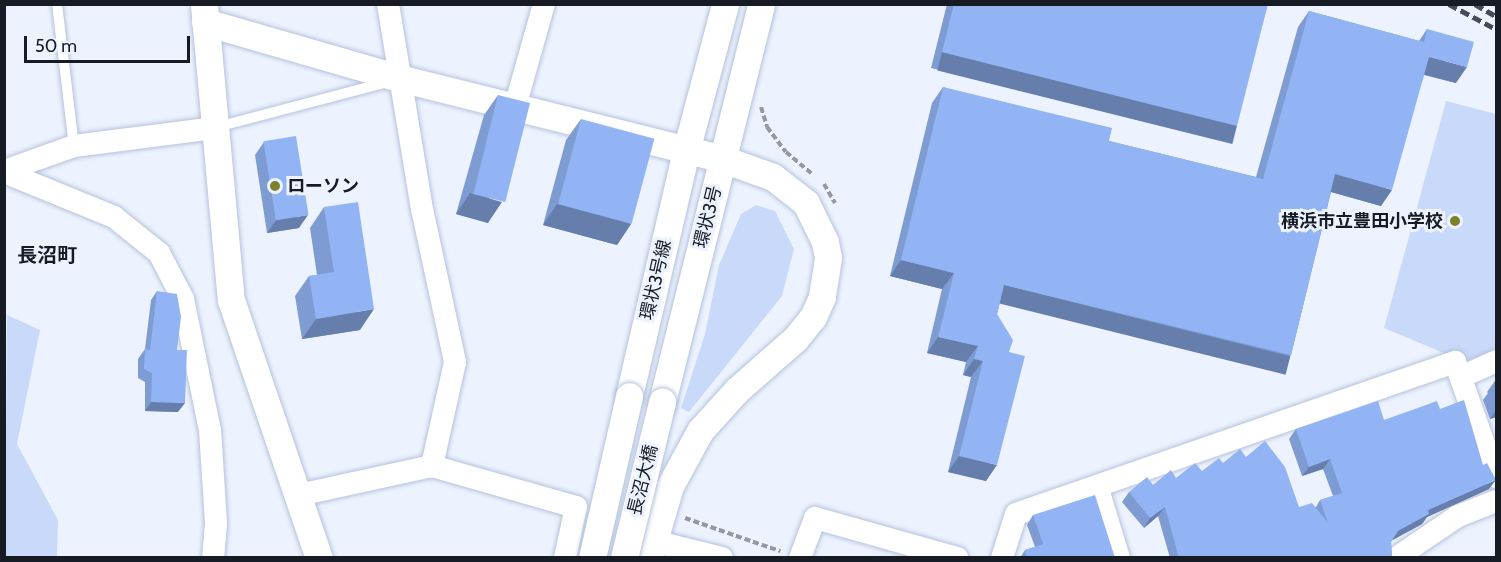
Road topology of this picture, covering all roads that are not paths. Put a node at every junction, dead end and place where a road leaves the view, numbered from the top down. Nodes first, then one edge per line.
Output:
1 (57, 4) edge
2 (388, 4) edge
3 (544, 4) edge
4 (761, 4) edge
5 (205, 13) edge
6 (723, 13) edge
7 (399, 78) junction
8 (515, 107) junction
9 (214, 128) junction
10 (74, 146) junction
11 (686, 151) junction
12 (723, 159) junction
13 (8, 165) edge
14 (1497, 361) edge
15 (1463, 376) junction
16 (662, 402) joint
17 (432, 466) junction
18 (1497, 477) edge
19 (1098, 489) junction
20 (299, 495) junction
21 (1497, 501) edge
22 (651, 549) edge
23 (794, 556) edge
24 (213, 558) edge
25 (319, 558) edge
26 (565, 558) edge
27 (592, 558) edge
28 (624, 558) edge
29 (722, 558) edge
30 (957, 558) edge
31 (1002, 558) edge
32 (1119, 558) edge
33 (1396, 558) edge

1 - 10 lane
2 - 7 street
3 - 8 street
4 - 12 street, 環状3号
5 - 7 street
5 - 9 street
6 - 11 street, 環状3号線
7 - 8 street
7 - 9 lane
7 - 17 street
8 - 11 street
9 - 10 street
9 - 20 street
10 - 13 street
11 - 12 street
11 - 27 street, 環状3号線, bridge
12 - 16 street, 環状3号
12 - 22 street
13 - 24 street
14 - 15 street
15 - 18 street
15 - 19 street
16 - 28 street, 長沼大橋, bridge
17 - 20 street
17 - 26 street
19 - 31 street
19 - 32 street
20 - 25 street
21 - 33 street
22 - 29 street
23 - 30 street

